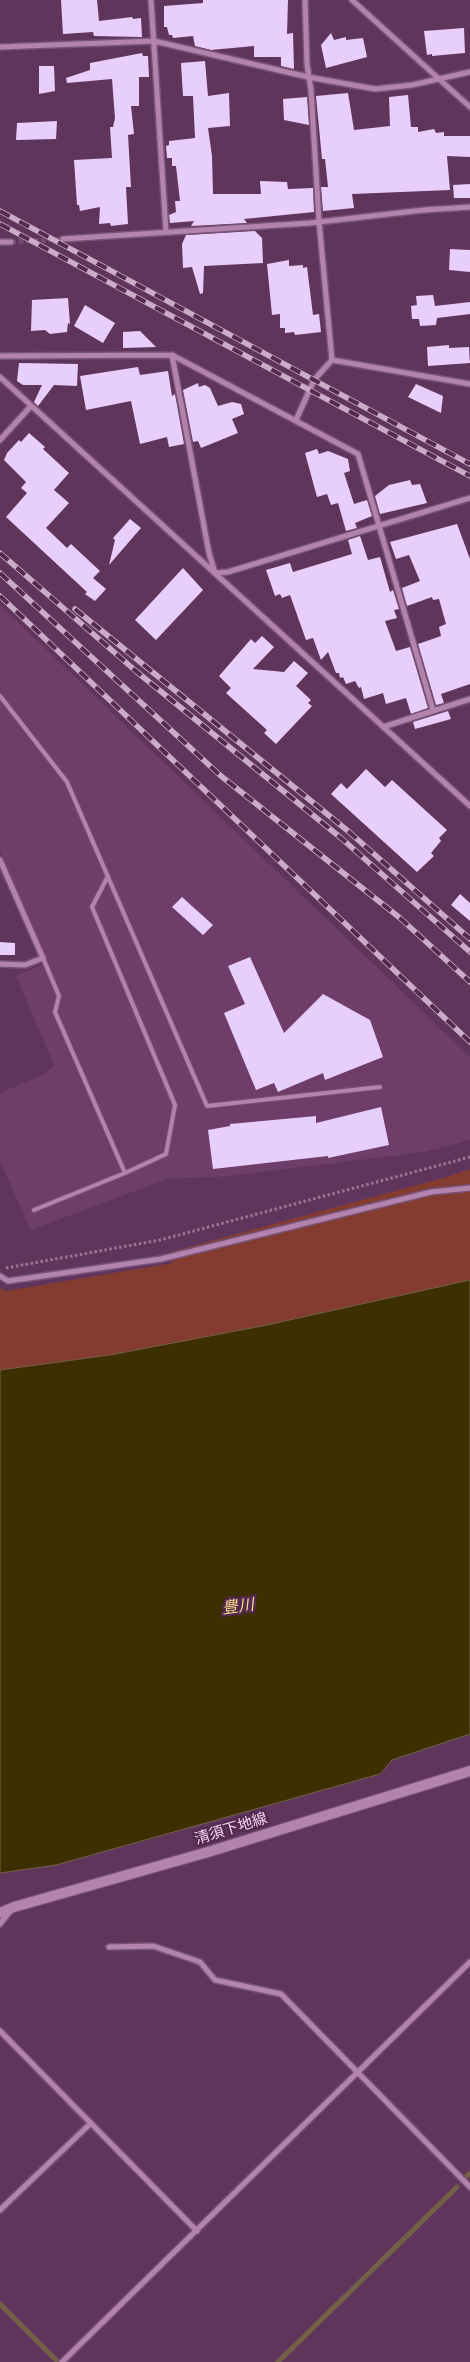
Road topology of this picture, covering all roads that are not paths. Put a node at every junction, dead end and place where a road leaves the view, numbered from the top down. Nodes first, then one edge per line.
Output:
1 (152, 0) edge
2 (304, 0) edge
3 (352, 0) edge
4 (154, 41) junction
5 (0, 47) edge
6 (470, 72) edge
7 (308, 77) junction
8 (440, 79) junction
9 (470, 107) edge
10 (470, 207) edge
11 (319, 220) junction
12 (166, 231) junction
13 (63, 239) tunnel mouth
14 (0, 242) edge
15 (11, 242) tunnel mouth
16 (172, 355) junction
17 (0, 356) edge
18 (332, 360) junction
19 (0, 377) edge
20 (470, 384) edge
21 (31, 406) junction
22 (296, 420) junction
23 (0, 440) edge
24 (470, 498) edge
25 (378, 525) junction
26 (215, 573) junction
27 (0, 696) edge
28 (470, 699) edge
29 (433, 710) junction
30 (383, 727) junction
31 (470, 806) edge
32 (0, 860) edge
33 (108, 876) junction
34 (43, 958) junction
35 (0, 964) edge
36 (380, 1087) dead end
37 (125, 1172) junction
38 (470, 1188) edge
39 (34, 1210) dead end
40 (0, 1276) edge
41 (470, 1771) edge
42 (0, 1906) edge
43 (14, 1906) junction
44 (0, 1913) edge
45 (0, 1924) edge
46 (109, 1947) dead end
47 (470, 1962) edge
48 (0, 2031) edge
49 (357, 2074) junction
50 (91, 2123) junction
51 (470, 2187) edge
52 (0, 2210) edge
53 (197, 2231) junction
54 (62, 2362) edge

1 - 4 street
2 - 7 street
3 - 8 street
4 - 5 street
4 - 7 street
4 - 12 street
6 - 8 street
7 - 8 street
7 - 11 street
8 - 9 street
10 - 11 street
11 - 12 street
11 - 18 street
12 - 13 street
14 - 15 street
16 - 17 street
16 - 22 street
16 - 26 street
18 - 20 street
18 - 22 street
19 - 21 street
21 - 23 street
21 - 26 street
22 - 25 street
24 - 25 street
25 - 26 street
25 - 29 street
26 - 30 street
27 - 33 lane
28 - 29 street
29 - 30 street
30 - 31 street
32 - 34 street
33 - 36 lane
33 - 37 lane
34 - 35 street
34 - 37 lane
37 - 39 lane
38 - 40 street
41 - 43 main road, 清須下地線
42 - 43 street
43 - 44 main road, 清須下地線
43 - 45 street
46 - 49 street
47 - 49 street
48 - 50 street
49 - 51 street
49 - 53 street
50 - 52 street
50 - 53 street
53 - 54 street

